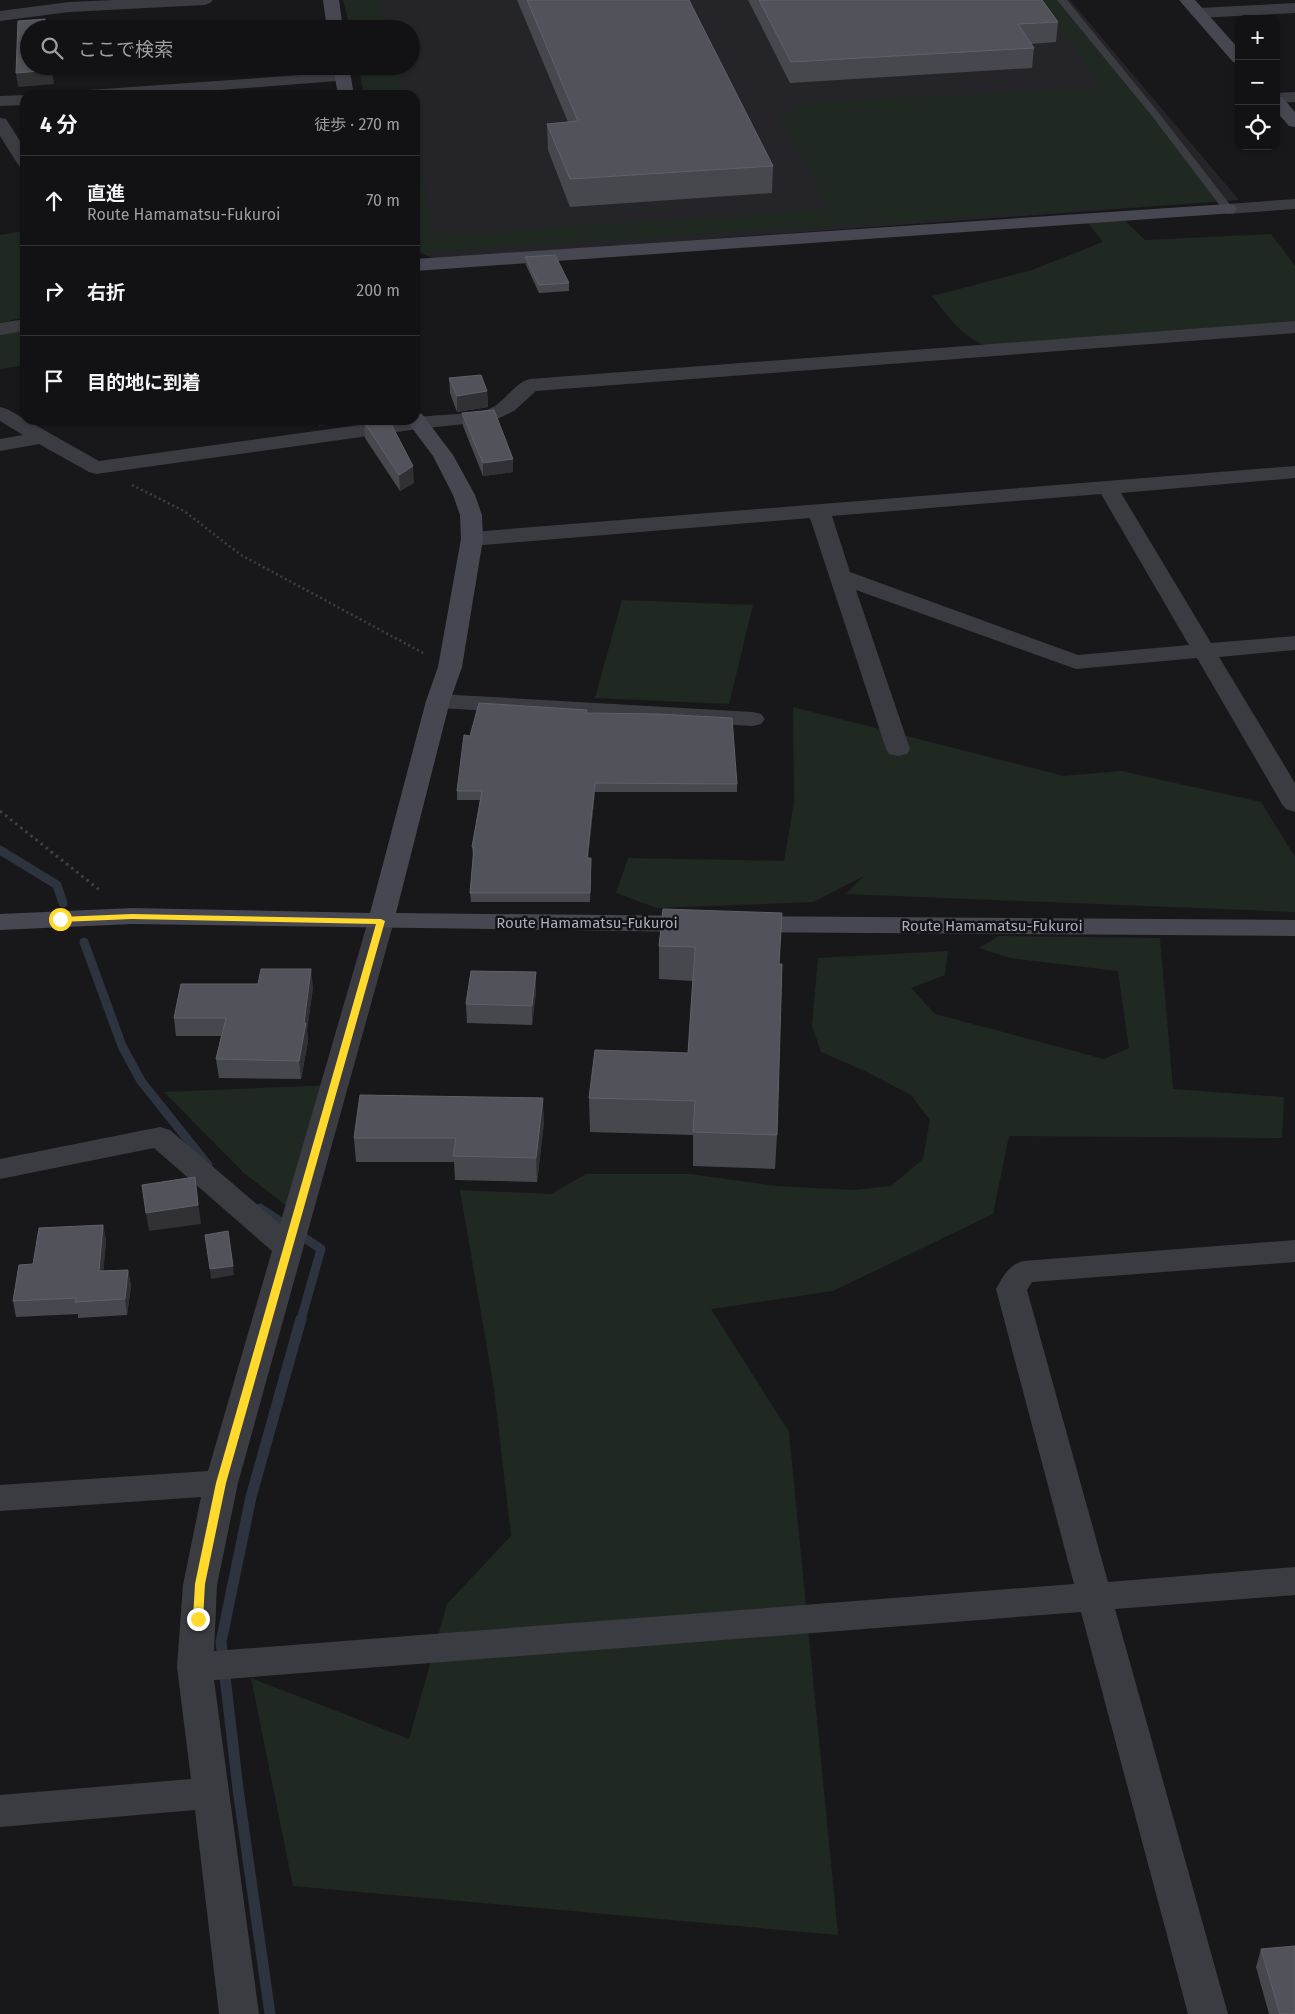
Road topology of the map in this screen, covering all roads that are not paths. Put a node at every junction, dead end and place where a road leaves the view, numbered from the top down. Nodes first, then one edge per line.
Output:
1 (204, 0) edge
2 (332, 0) edge
3 (1062, 0) edge
4 (1187, 0) edge
5 (1295, 8) edge
6 (1198, 13) junction
7 (0, 16) edge
8 (334, 20) edge
9 (1235, 55) edge
10 (309, 75) edge
11 (343, 75) edge
12 (144, 90) edge
13 (345, 90) edge
14 (1295, 97) edge
15 (1280, 99) edge
16 (20, 100) edge
17 (0, 101) edge
18 (1280, 104) edge
19 (1295, 122) edge
20 (0, 123) edge
21 (20, 154) edge
22 (1295, 204) edge
23 (1228, 209) junction
24 (420, 265) edge
25 (20, 326) edge
26 (1295, 327) edge
27 (0, 329) edge
28 (0, 413) edge
29 (420, 421) edge
30 (20, 424) edge
31 (22, 425) edge
32 (389, 425) edge
33 (419, 425) edge
34 (43, 437) junction
35 (0, 446) edge
36 (1295, 472) edge
37 (1108, 488) junction
38 (819, 511) junction
39 (472, 539) junction
40 (840, 576) junction
41 (1295, 643) edge
42 (1204, 650) junction
43 (438, 701) junction
44 (753, 719) dead end
45 (898, 749) dead end
46 (1293, 798) edge
47 (381, 921) junction
48 (0, 922) edge
49 (1295, 928) edge
50 (0, 1169) edge
51 (288, 1248) junction
52 (1295, 1251) edge
53 (221, 1483) junction
54 (0, 1498) edge
55 (1295, 1580) edge
56 (1095, 1596) junction
57 (195, 1667) junction
58 (210, 1792) junction
59 (0, 1811) edge
60 (239, 2014) edge
61 (1208, 2014) edge

1 - 7 street
2 - 8 street
3 - 23 lane
4 - 6 street
5 - 6 street
6 - 9 street
10 - 12 street
11 - 13 street
14 - 15 street
16 - 17 street
18 - 19 street
20 - 21 street
22 - 23 street
23 - 24 street
25 - 27 street
26 - 29 street
28 - 30 street
31 - 34 street
32 - 34 street
33 - 39 street
34 - 35 street
36 - 37 street
37 - 38 street
37 - 42 street
38 - 39 street
38 - 40 street
39 - 43 street
40 - 42 street
40 - 45 street
41 - 42 street
42 - 46 street
43 - 44 street
43 - 47 street
47 - 48 street, Route Hamamatsu-Fukuroi
47 - 49 street, Route Hamamatsu-Fukuroi
47 - 51 street
50 - 51 street
51 - 53 street
52 - 56 street
53 - 54 street
53 - 57 street
55 - 56 street
56 - 57 street
56 - 61 street
57 - 58 street
58 - 59 street
58 - 60 street

